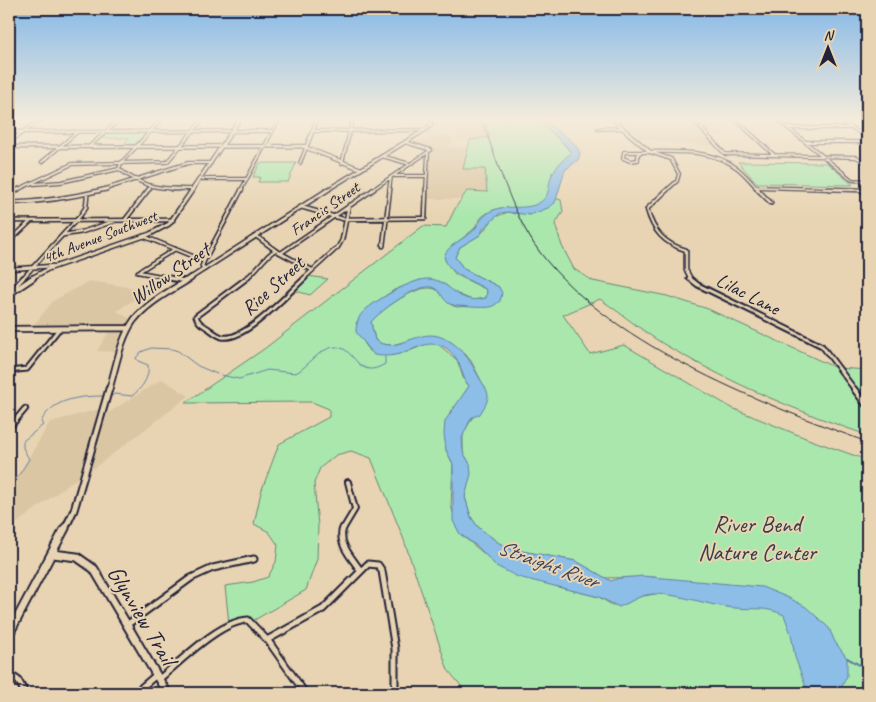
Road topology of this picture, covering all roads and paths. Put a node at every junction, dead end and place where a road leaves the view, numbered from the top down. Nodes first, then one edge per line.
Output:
1 (53, 152) edge
2 (131, 152) edge
3 (176, 152) edge
4 (218, 152) edge
5 (261, 152) edge
6 (304, 152) edge
7 (317, 152) edge
8 (345, 152) edge
9 (389, 152) edge
10 (641, 152) junction
11 (650, 152) junction
12 (723, 152) edge
13 (770, 152) edge
14 (817, 152) edge
15 (428, 153) joint
16 (773, 155) junction
17 (821, 155) junction
18 (382, 156) junction
19 (42, 162) dead end
20 (342, 162) junction
21 (121, 163) junction
22 (211, 163) junction
23 (300, 163) dead end
24 (867, 163) edge
25 (411, 164) junction
26 (119, 169) junction
27 (361, 169) junction
28 (392, 176) junction
29 (426, 176) junction
30 (200, 179) junction
31 (247, 179) junction
32 (39, 181) junction
33 (135, 181) junction
34 (867, 181) edge
35 (31, 184) junction
36 (42, 184) junction
37 (754, 186) junction
38 (150, 188) junction
39 (194, 189) junction
40 (87, 194) junction
41 (867, 194) edge
42 (9, 196) edge
43 (9, 203) edge
44 (771, 203) dead end
45 (349, 205) junction
46 (301, 207) junction
47 (332, 216) junction
48 (346, 219) junction
49 (386, 219) junction
50 (118, 220) junction
51 (124, 220) junction
52 (173, 220) junction
53 (9, 221) edge
54 (31, 221) junction
55 (75, 221) junction
56 (62, 235) junction
57 (142, 236) junction
58 (256, 236) junction
59 (9, 242) edge
60 (382, 246) dead end
61 (175, 249) junction
62 (275, 250) junction
63 (281, 253) junction
64 (204, 261) junction
65 (59, 265) junction
66 (31, 268) junction
67 (9, 269) edge
68 (205, 269) junction
69 (312, 270) junction
70 (186, 282) junction
71 (9, 294) edge
72 (128, 328) junction
73 (59, 329) junction
74 (9, 330) edge
75 (9, 371) edge
76 (867, 406) edge
77 (24, 409) dead end
78 (9, 428) edge
79 (348, 482) dead end
80 (53, 554) junction
81 (254, 559) dead end
82 (360, 570) junction
83 (128, 624) junction
84 (9, 634) edge
85 (267, 640) junction
86 (9, 674) edge
87 (157, 677) junction
88 (25, 693) edge
89 (135, 693) edge
90 (167, 693) edge
91 (305, 693) edge
92 (394, 693) edge

1 - 19 street
2 - 21 street
3 - 21 street
4 - 22 street, 4th Avenue Southwest
5 - 31 street
6 - 23 street
7 - 20 street
8 - 20 street
9 - 18 street, Willow Street
10 - 10 street
10 - 11 street
11 - 37 street
11 - 76 street, Lilac Lane
12 - 16 street
13 - 16 street
14 - 17 street
15 - 25 street, Francis Street
15 - 29 street
16 - 17 street
17 - 24 street
17 - 34 street
18 - 25 street
18 - 27 street, Willow Street
20 - 27 street
21 - 26 street
21 - 32 street
22 - 30 street, 4th Avenue Southwest
22 - 33 street
25 - 28 street, Francis Street
26 - 33 street
26 - 36 street
27 - 46 street, Willow Street
28 - 29 street
28 - 45 street, Francis Street
28 - 49 street
29 - 49 street
30 - 31 street
30 - 39 street, 4th Avenue Southwest
31 - 64 street
32 - 35 street
32 - 36 street
33 - 38 street
33 - 40 street
35 - 36 street
35 - 42 street
37 - 41 street
37 - 44 street
38 - 39 street
38 - 51 street
39 - 52 street, 4th Avenue Southwest
40 - 43 street
40 - 55 street
45 - 47 street, Francis Street
45 - 48 street, Rice Street
46 - 47 street
46 - 58 street, Willow Street
47 - 48 street
47 - 63 street, Francis Street
48 - 49 street
48 - 69 street, Rice Street
49 - 60 street
50 - 51 street
50 - 55 street
50 - 56 street
51 - 52 street
52 - 57 street, 4th Avenue Southwest
53 - 54 street
54 - 55 street
54 - 59 street
55 - 56 street
56 - 66 street
57 - 61 street
57 - 65 street, 4th Avenue Southwest
58 - 62 street
58 - 68 street, Willow Street
61 - 64 street
61 - 70 street
62 - 63 street
62 - 69 street, Rice Street
63 - 69 street
64 - 68 street
65 - 66 street
65 - 71 street, 4th Avenue Southwest
66 - 67 street
66 - 71 street
68 - 70 street, Willow Street
70 - 72 street, Willow Street
72 - 73 street
72 - 80 street, Willow Street
73 - 74 street
73 - 75 street
77 - 78 street
79 - 82 street
80 - 83 street, Glynview Trail
80 - 84 street, Willow Street
81 - 83 street
82 - 85 street
82 - 92 street
83 - 87 street, Glynview Trail
85 - 87 street
85 - 91 street
86 - 88 street
87 - 89 street
87 - 90 street, Glynview Trail

